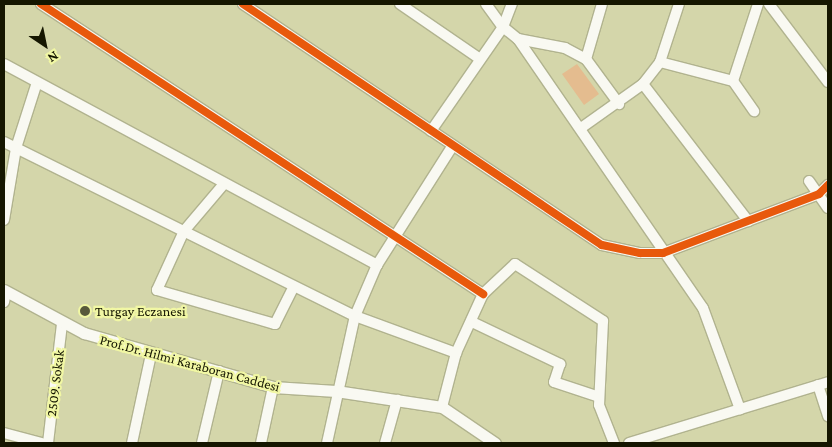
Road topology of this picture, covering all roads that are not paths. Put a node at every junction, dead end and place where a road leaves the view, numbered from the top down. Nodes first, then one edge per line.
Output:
1 (41, 4) edge
2 (243, 4) edge
3 (400, 4) edge
4 (486, 4) edge
5 (512, 4) edge
6 (602, 4) edge
7 (679, 4) edge
8 (758, 4) edge
9 (769, 4) edge
10 (503, 27) junction
11 (518, 39) junction
12 (480, 58) junction
13 (586, 59) junction
14 (660, 62) junction
15 (4, 64) edge
16 (733, 81) junction
17 (36, 82) junction
18 (828, 82) edge
19 (643, 84) junction
20 (619, 104) junction
21 (754, 110) dead end
22 (581, 128) junction
23 (431, 131) junction
24 (4, 142) edge
25 (452, 147) junction
26 (16, 148) junction
27 (809, 181) dead end
28 (223, 185) junction
29 (828, 185) edge
30 (819, 194) junction
31 (828, 208) edge
32 (4, 220) edge
33 (748, 221) junction
34 (184, 231) junction
35 (400, 235) junction
36 (663, 253) junction
37 (376, 265) junction
38 (294, 286) junction
39 (483, 294) junction
40 (4, 295) edge
41 (354, 316) junction
42 (472, 322) junction
43 (62, 323) junction
44 (456, 353) junction
45 (151, 354) junction
46 (219, 371) junction
47 (823, 384) edge
48 (273, 388) junction
49 (336, 391) junction
50 (599, 397) junction
51 (397, 400) junction
52 (442, 407) junction
53 (740, 410) junction
54 (828, 416) edge
55 (4, 433) edge
56 (42, 443) edge
57 (48, 443) edge
58 (132, 443) edge
59 (202, 443) edge
60 (261, 443) edge
61 (327, 443) edge
62 (385, 443) edge
63 (494, 443) edge
64 (614, 443) edge
65 (628, 443) edge

1 - 35 street
2 - 23 street
3 - 12 street
4 - 10 street
5 - 10 street
6 - 13 street
7 - 14 street
8 - 16 street
9 - 18 street
10 - 11 street
10 - 12 street
11 - 13 street
11 - 22 street
12 - 23 street
13 - 20 street
14 - 16 street
14 - 19 street
15 - 17 street
16 - 21 street
17 - 26 street
17 - 28 street
19 - 20 street
19 - 33 street
20 - 22 street
22 - 36 street
23 - 25 street
24 - 26 street
25 - 35 street
25 - 36 street
26 - 32 street
26 - 34 street
27 - 30 street
28 - 34 street
28 - 37 street
29 - 30 street
30 - 31 street
30 - 33 street
33 - 36 street
34 - 38 street
34 - 38 street
35 - 37 street
35 - 39 street
36 - 53 street
37 - 41 street
38 - 41 street
39 - 42 street
39 - 50 street
40 - 43 street, Prof.Dr. Hilmi Karaboran Caddesi
41 - 44 street
41 - 49 street
42 - 44 street
42 - 50 street
43 - 45 street, Prof.Dr. Hilmi Karaboran Caddesi
43 - 57 street, 2509. Sokak
44 - 52 street
45 - 46 street, Prof.Dr. Hilmi Karaboran Caddesi
45 - 58 street
46 - 48 street, Prof.Dr. Hilmi Karaboran Caddesi
46 - 59 street
47 - 53 street
47 - 54 street
48 - 49 street, Prof.Dr. Hilmi Karaboran Caddesi
48 - 60 street
49 - 51 street, Prof.Dr. Hilmi Karaboran Caddesi
49 - 61 street
50 - 64 street
51 - 52 street, Prof.Dr. Hilmi Karaboran Caddesi
51 - 62 street
52 - 63 street, Prof.Dr. Hilmi Karaboran Caddesi
53 - 65 street
55 - 56 street

